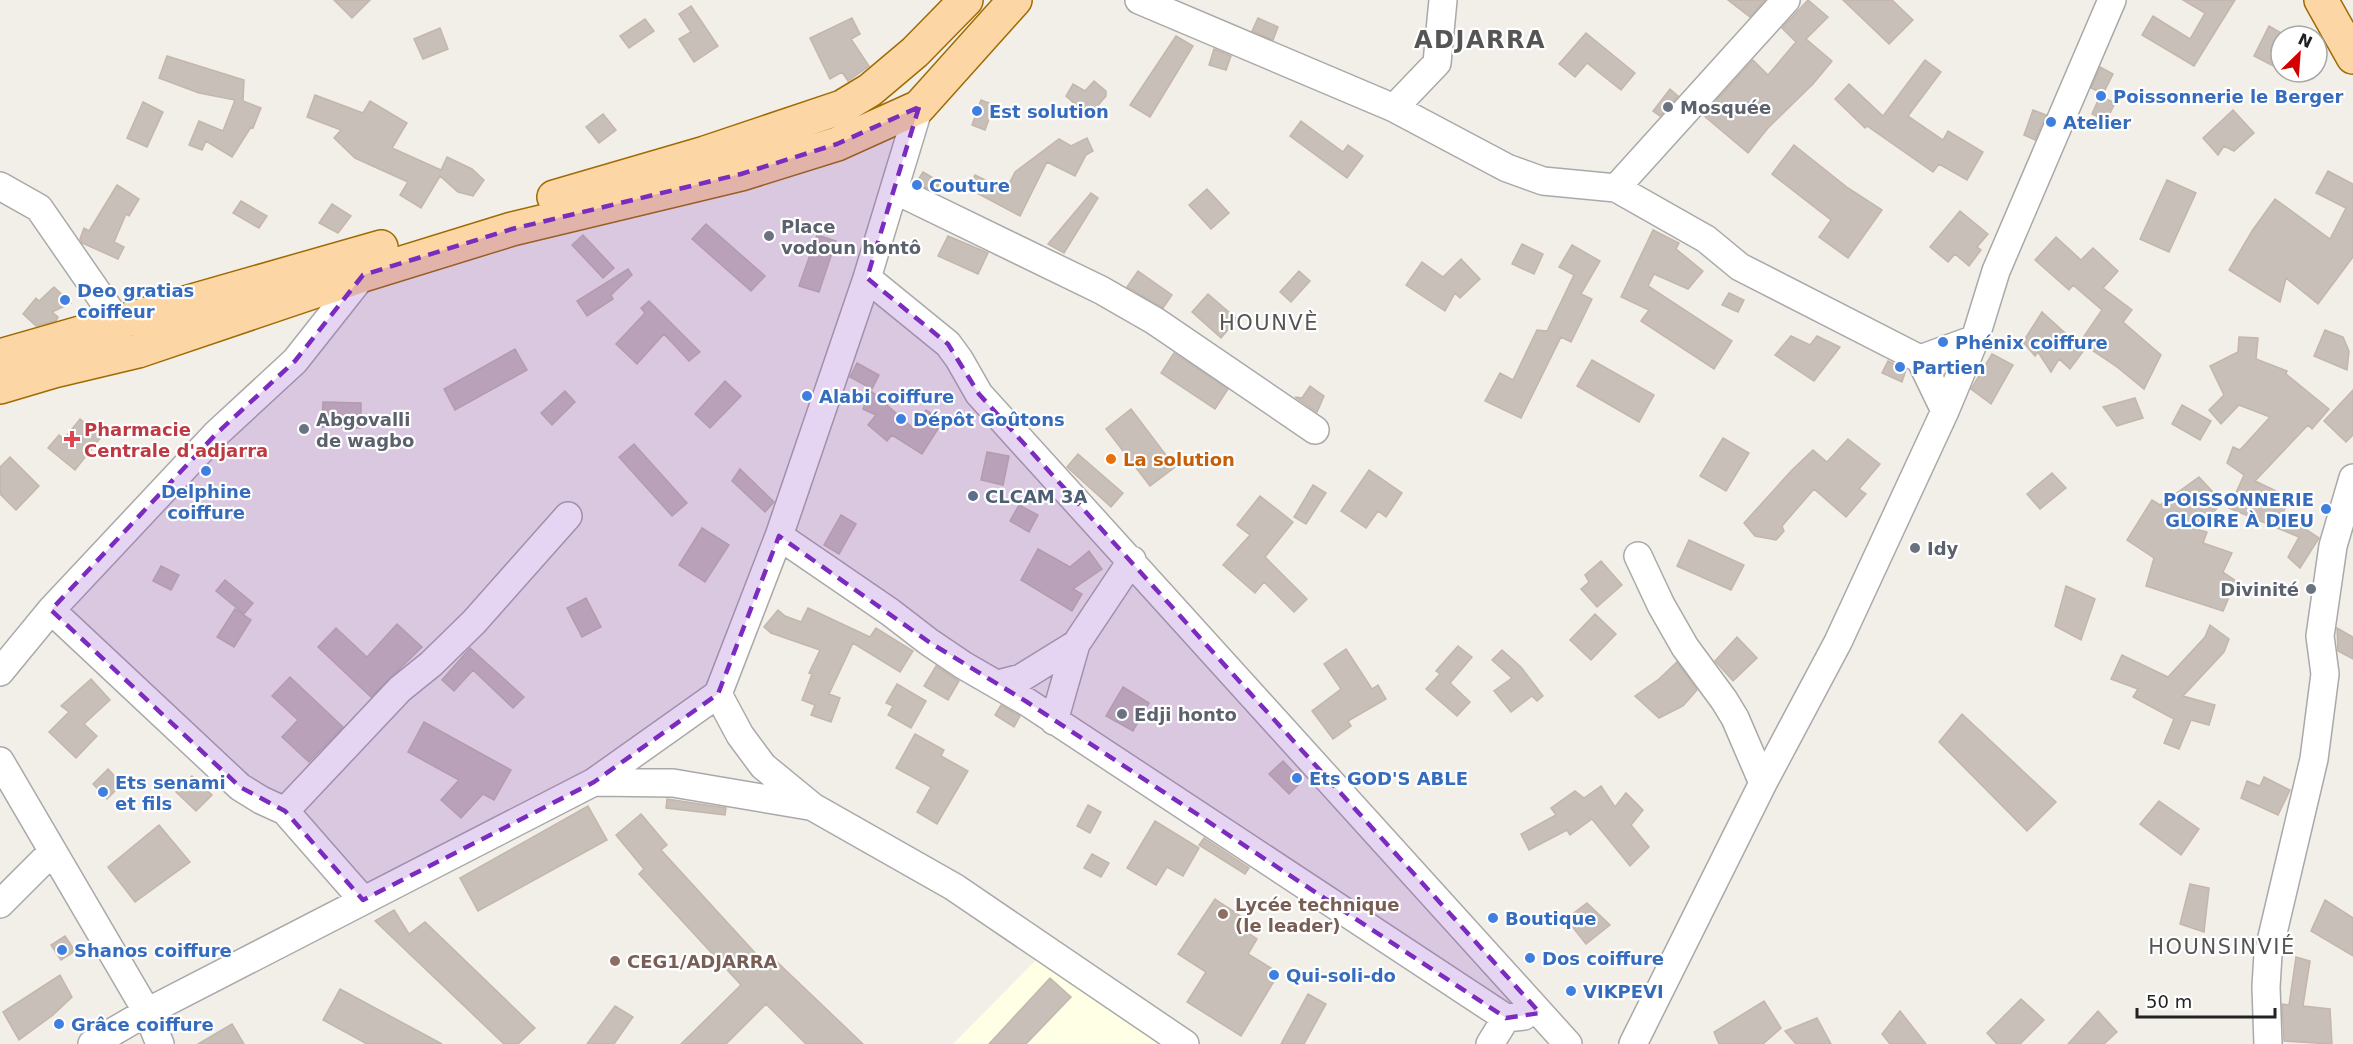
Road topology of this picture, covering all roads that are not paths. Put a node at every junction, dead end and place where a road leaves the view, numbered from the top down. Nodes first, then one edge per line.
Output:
1 (966, 0) edge
2 (1015, 0) edge
3 (1139, 0) edge
4 (1443, 0) edge
5 (1786, 0) edge
6 (2112, 0) edge
7 (2321, 0) edge
8 (2353, 57) edge
9 (919, 106) junction
10 (1394, 108) junction
11 (0, 186) edge
12 (1616, 188) junction
13 (895, 190) junction
14 (363, 275) junction
15 (867, 278) junction
16 (118, 322) junction
17 (1976, 339) junction
18 (0, 356) edge
19 (1920, 359) junction
20 (0, 387) edge
21 (1945, 411) junction
22 (1315, 430) dead end
23 (2353, 478) edge
24 (568, 516) dead end
25 (779, 536) junction
26 (1638, 556) dead end
27 (1132, 560) junction
28 (51, 610) junction
29 (1076, 644) junction
30 (0, 672) edge
31 (998, 684) junction
32 (718, 694) junction
33 (1054, 721) junction
34 (0, 761) edge
35 (594, 782) junction
36 (1763, 783) junction
37 (813, 807) junction
38 (285, 811) junction
39 (52, 852) junction
40 (363, 900) junction
41 (0, 904) edge
42 (147, 1012) junction
43 (1539, 1013) junction
44 (1506, 1018) junction
45 (92, 1044) edge
46 (160, 1044) edge
47 (1185, 1044) edge
48 (1490, 1044) edge
49 (1568, 1044) edge
50 (1633, 1044) edge
51 (2268, 1044) edge

1 - 16 main road
2 - 9 main road
3 - 10 street
4 - 10 street
5 - 12 street
6 - 17 street
7 - 8 main road
9 - 13 street
9 - 14 main road
10 - 12 street
11 - 16 street
12 - 19 street
13 - 15 street
13 - 22 street
14 - 20 main road
14 - 28 street
15 - 25 street
15 - 27 street
16 - 18 main road
17 - 19 street
17 - 21 street
19 - 21 street
21 - 36 street
23 - 51 street
24 - 38 street
25 - 31 street
25 - 32 street
26 - 36 street
27 - 29 street
27 - 43 street
28 - 30 street
28 - 38 street
29 - 31 street
29 - 33 street
31 - 33 street
32 - 35 street
32 - 37 street
33 - 44 street
34 - 39 street
35 - 37 street
35 - 40 street
36 - 50 street
37 - 47 street
38 - 40 street
39 - 41 street
39 - 42 street
40 - 42 street
42 - 45 street
42 - 46 street
43 - 44 street
43 - 49 street
44 - 48 street

